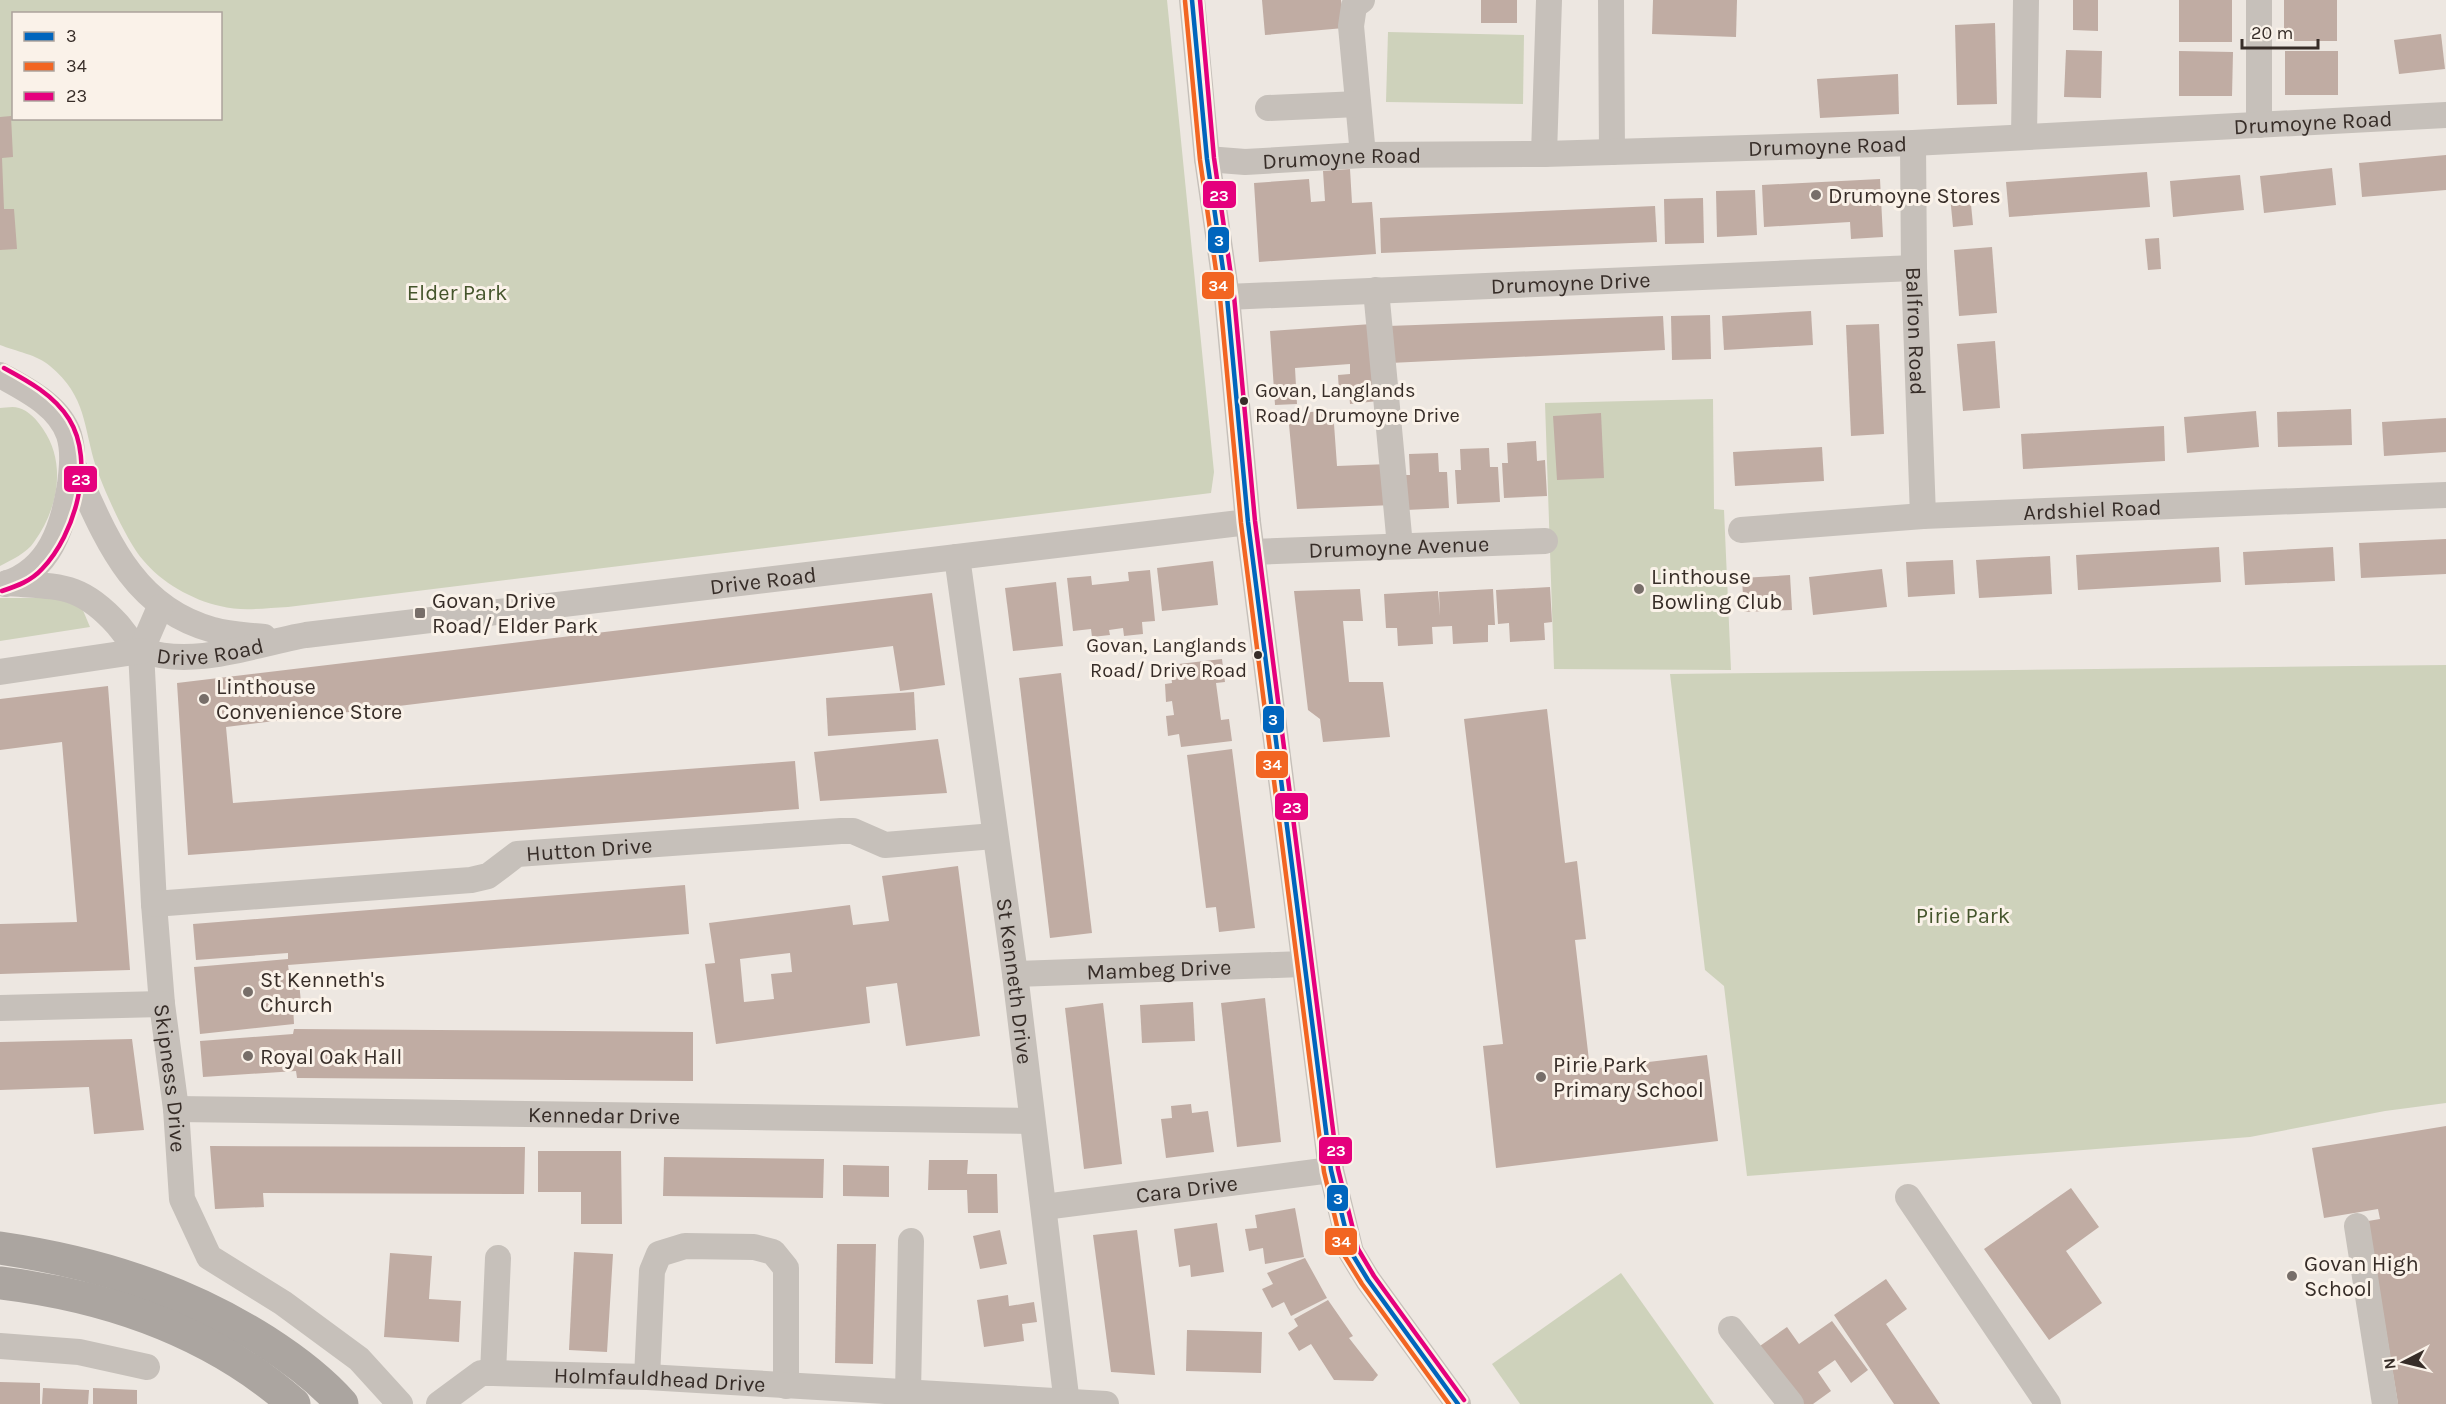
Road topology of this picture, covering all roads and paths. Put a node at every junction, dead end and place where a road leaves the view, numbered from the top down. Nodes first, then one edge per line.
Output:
1 (1192, 0) edge
2 (1362, 0) edge
3 (1549, 0) edge
4 (1611, 0) edge
5 (2026, 0) edge
6 (2259, 0) edge
7 (1358, 104) junction
8 (1268, 108) dead end
9 (2446, 115) edge
10 (2259, 125) junction
11 (2024, 136) junction
12 (1913, 143) junction
13 (1612, 152) junction
14 (1544, 154) junction
15 (1363, 155) junction
16 (1207, 159) junction
17 (1914, 268) junction
18 (1377, 290) junction
19 (1227, 297) junction
20 (0, 375) edge
21 (73, 465) junction
22 (2446, 495) edge
23 (1923, 516) junction
24 (1248, 522) junction
25 (1741, 530) dead end
26 (1545, 541) dead end
27 (1400, 546) junction
28 (1252, 552) junction
29 (957, 557) junction
30 (4, 584) edge
31 (160, 607) junction
32 (279, 639) junction
33 (141, 651) junction
34 (0, 672) edge
35 (994, 836) junction
36 (154, 904) junction
37 (1303, 964) junction
38 (1015, 974) junction
39 (162, 1004) junction
40 (0, 1008) edge
41 (176, 1109) junction
42 (1032, 1121) junction
43 (1331, 1170) junction
44 (1908, 1197) dead end
45 (1044, 1208) junction
46 (2357, 1226) dead end
47 (910, 1241) dead end
48 (0, 1248) edge
49 (498, 1258) dead end
50 (0, 1283) edge
51 (1731, 1329) dead end
52 (0, 1346) edge
53 (147, 1367) dead end
54 (493, 1373) junction
55 (647, 1377) junction
56 (786, 1386) junction
57 (908, 1393) junction
58 (943, 1400) edge
59 (1067, 1403) edge
60 (294, 1404) edge
61 (342, 1404) edge
62 (400, 1404) edge
63 (439, 1404) edge
64 (1106, 1404) edge
65 (1457, 1404) edge
66 (1791, 1404) edge
67 (2048, 1404) edge
68 (2385, 1404) edge

1 - 16 street
2 - 7 street
3 - 14 street
4 - 13 street
5 - 11 street
6 - 10 street
7 - 8 street
7 - 15 street
9 - 10 street, Drumoyne Road
10 - 11 street, Drumoyne Road
11 - 12 street, Drumoyne Road
12 - 13 street, Drumoyne Road
12 - 17 street, Balfron Road
13 - 14 street, Drumoyne Road
14 - 15 street, Drumoyne Road
15 - 16 street, Drumoyne Road
16 - 19 street
17 - 18 street, Drumoyne Drive
17 - 23 street, Balfron Road
18 - 19 street, Drumoyne Drive
18 - 27 street
19 - 24 street
20 - 21 street
21 - 30 street
21 - 31 street, Drive Road
22 - 23 street, Ardshiel Road
23 - 25 street, Ardshiel Road
24 - 28 street
24 - 29 street, Drive Road
26 - 27 street, Drumoyne Avenue
27 - 28 street, Drumoyne Avenue
28 - 37 street
29 - 32 street, Drive Road
29 - 35 street, St Kenneth Drive
30 - 33 street, Drive Road
31 - 32 street, Drive Road
31 - 33 street, Drive Road
32 - 33 street, Drive Road
33 - 34 street, Drive Road
33 - 36 street, Skipness Drive
35 - 36 street, Hutton Drive
35 - 38 street, St Kenneth Drive
36 - 39 street, Skipness Drive
37 - 38 street, Mambeg Drive
37 - 43 street
38 - 42 street, St Kenneth Drive
39 - 40 street
39 - 41 street, Skipness Drive
41 - 42 street, Kennedar Drive
41 - 62 street, Skipness Drive
42 - 45 street, St Kenneth Drive
43 - 45 street, Cara Drive
43 - 65 street
44 - 67 street
45 - 59 street, St Kenneth Drive
46 - 68 street
47 - 57 street
48 - 61 main road
49 - 54 street
50 - 60 main road
51 - 66 street
52 - 53 street
54 - 55 street, Holmfauldhead Drive
54 - 63 street, Holmfauldhead Drive
55 - 56 street, Holmfauldhead Drive
55 - 56 street
56 - 57 street, Holmfauldhead Drive
57 - 58 street, Holmfauldhead Drive
58 - 59 street, Holmfauldhead Drive
59 - 64 street, Holmfauldhead Drive

